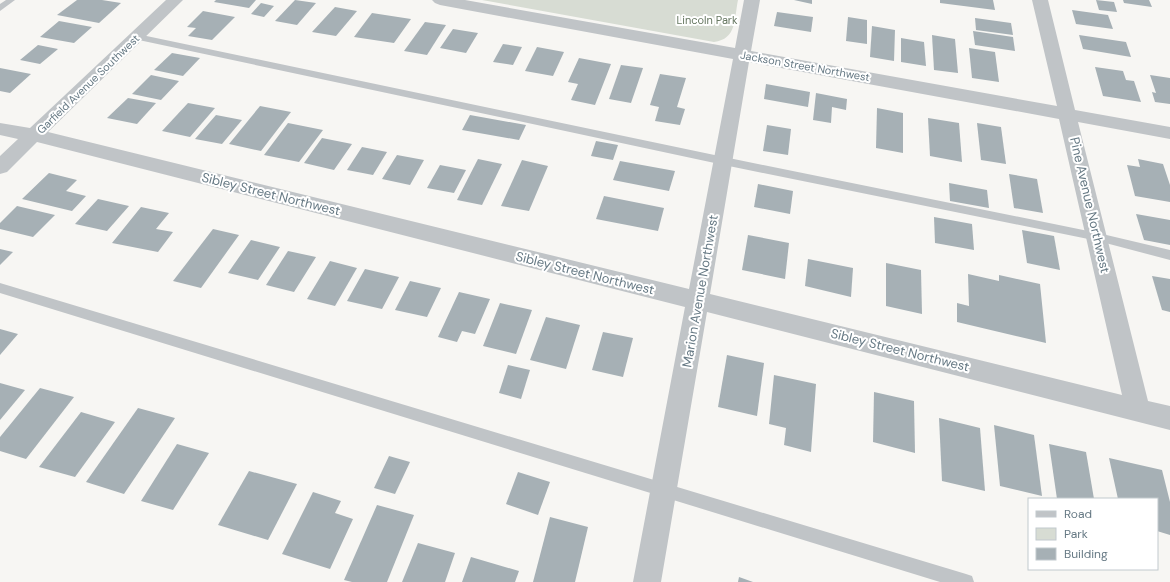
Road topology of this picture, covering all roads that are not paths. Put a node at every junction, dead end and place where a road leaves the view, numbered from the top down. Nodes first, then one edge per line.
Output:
1 (11, 0) edge
2 (176, 0) edge
3 (440, 0) edge
4 (752, 0) edge
5 (1040, 0) edge
6 (0, 8) edge
7 (137, 37) junction
8 (742, 55) junction
9 (1067, 113) junction
10 (0, 129) edge
11 (1170, 133) edge
12 (34, 135) junction
13 (724, 161) junction
14 (0, 167) edge
15 (1098, 237) junction
16 (1170, 254) edge
17 (0, 288) edge
18 (698, 301) junction
19 (1138, 410) junction
20 (1170, 418) edge
21 (664, 489) junction
22 (646, 582) edge
23 (966, 582) edge

1 - 6 lane
2 - 7 street, Garfield Avenue Southwest
3 - 8 street, Jackson Street Northwest
4 - 8 street, Marion Avenue Northwest
5 - 9 street, Pine Avenue Northwest
7 - 12 street, Garfield Avenue Southwest
7 - 13 lane
8 - 9 street, Jackson Street Northwest
8 - 13 street, Marion Avenue Northwest
9 - 11 street, Jackson Street Northwest
9 - 15 street, Pine Avenue Northwest
10 - 12 street, Sibley Street Northwest
12 - 14 street, Garfield Avenue Southwest
12 - 18 street, Sibley Street Northwest
13 - 15 lane
13 - 18 street, Marion Avenue Northwest
15 - 16 lane
15 - 19 street, Pine Avenue Northwest
17 - 21 lane
18 - 19 street, Sibley Street Northwest
18 - 21 street, Marion Avenue Northwest
19 - 20 street, Sibley Street Northwest
21 - 22 street, Marion Avenue Northwest
21 - 23 lane

